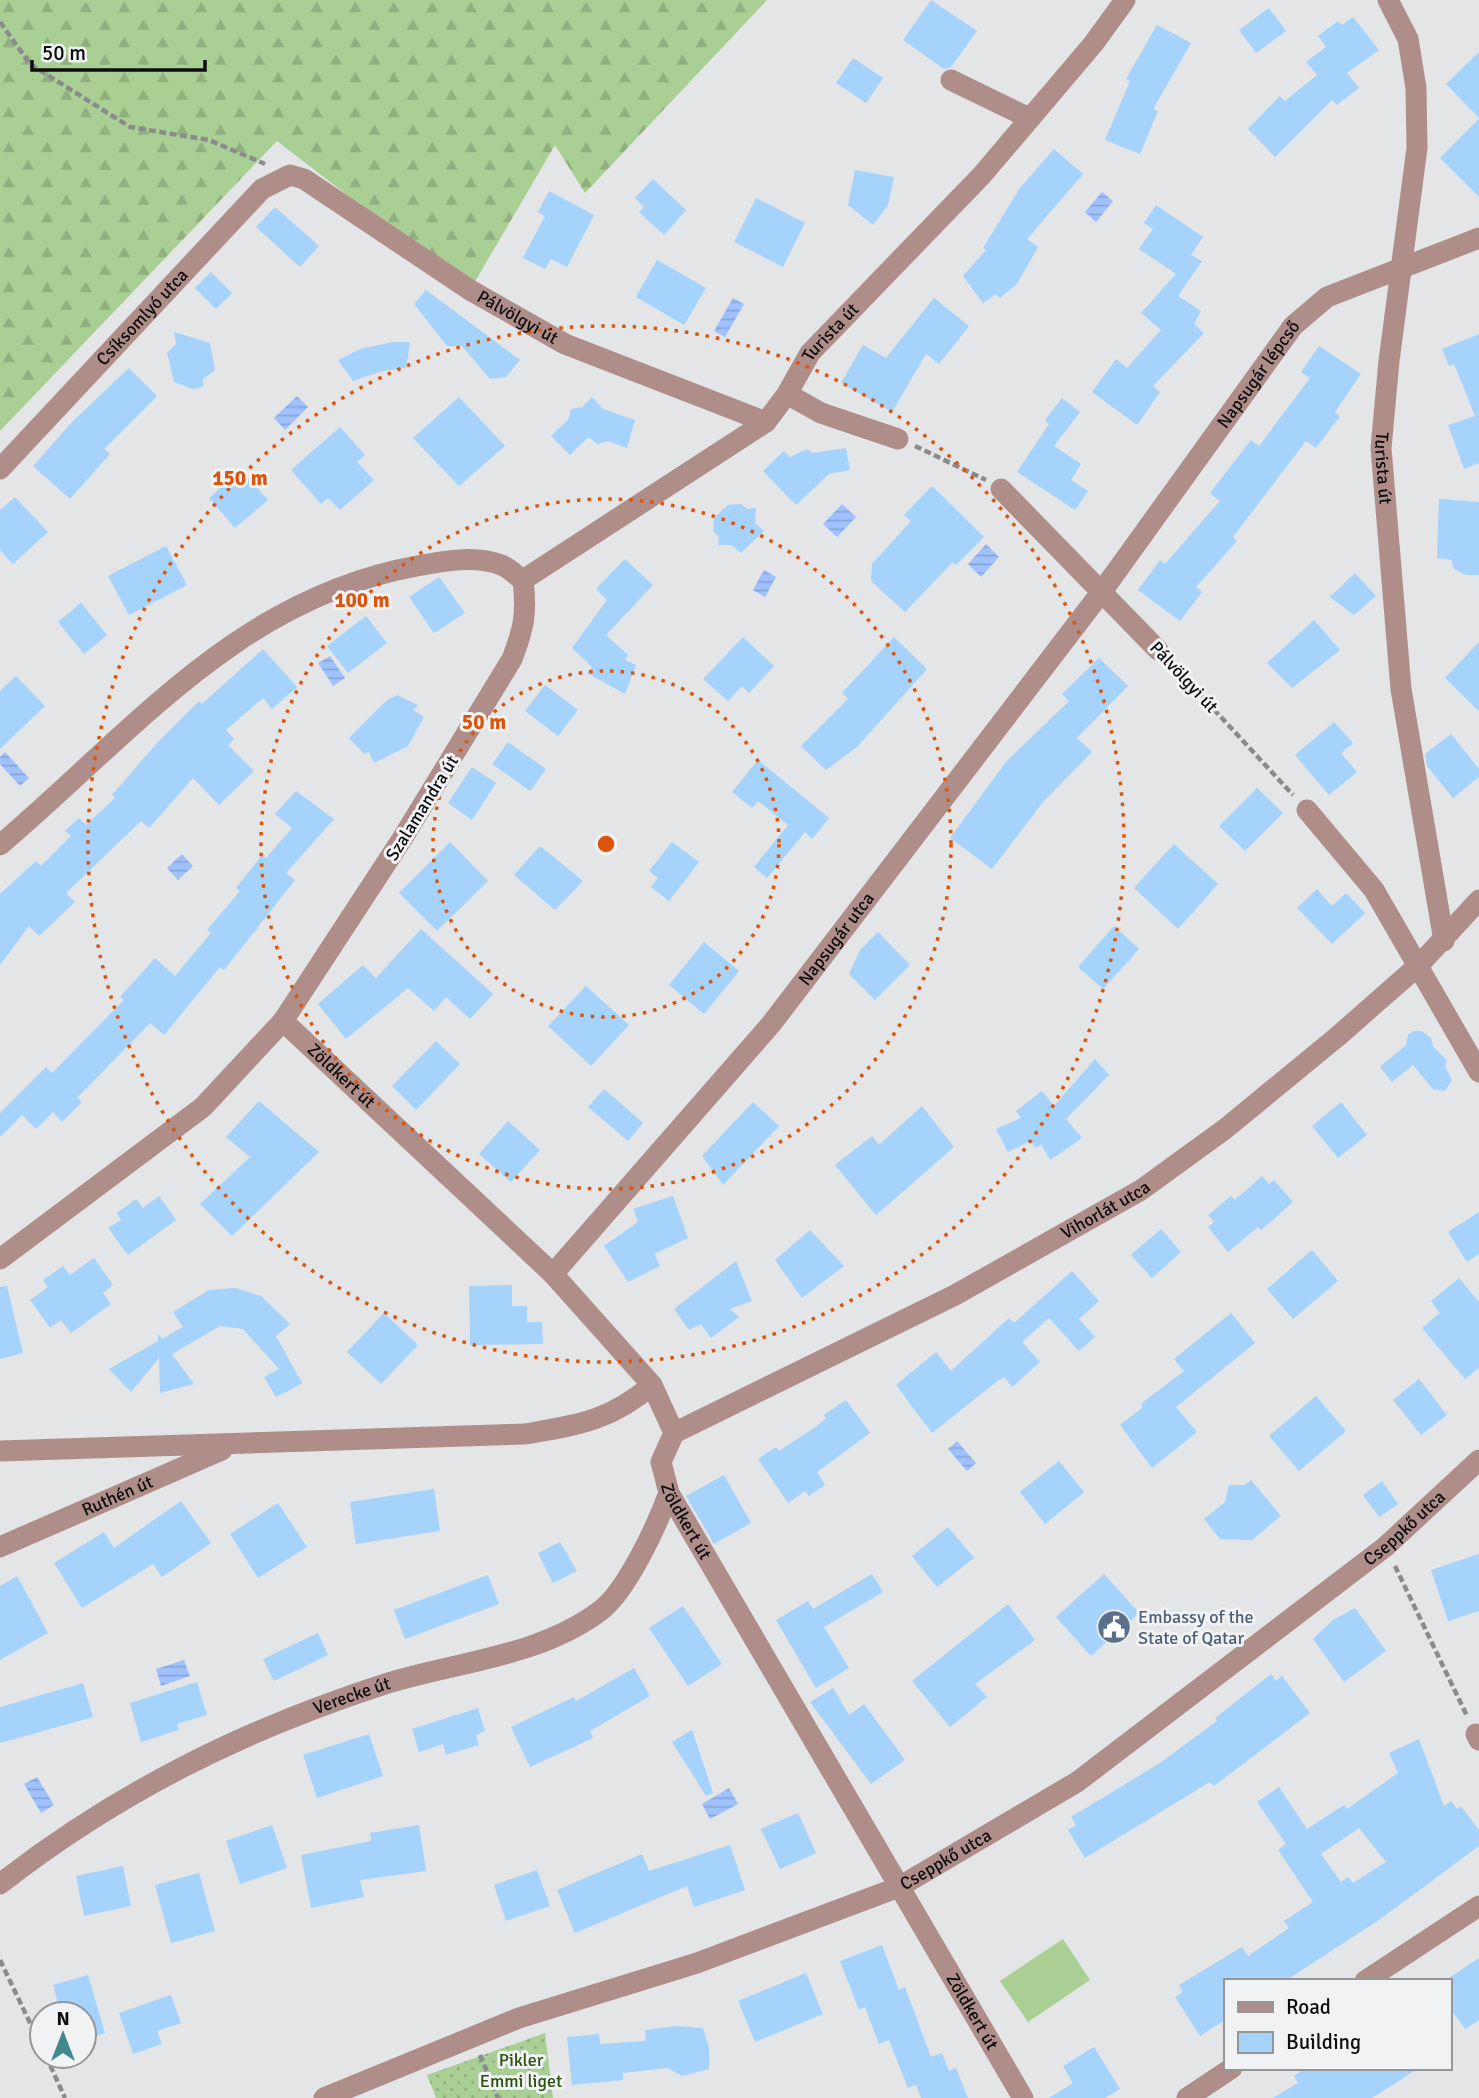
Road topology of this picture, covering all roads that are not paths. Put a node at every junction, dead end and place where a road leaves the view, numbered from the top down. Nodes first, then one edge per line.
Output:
1 (1125, 0) edge
2 (1388, 0) edge
3 (951, 79) dead end
4 (1029, 118) junction
5 (290, 175) joint
6 (1479, 238) edge
7 (1400, 270) junction
8 (788, 394) junction
9 (766, 422) junction
10 (898, 439) road end
11 (0, 469) edge
12 (1001, 489) road end
13 (523, 580) junction
14 (1103, 590) junction
15 (1158, 650) road end
16 (1307, 810) road end
17 (0, 845) edge
18 (1479, 900) edge
19 (1444, 941) junction
20 (1419, 965) junction
21 (283, 1021) junction
22 (1479, 1072) edge
23 (0, 1259) edge
24 (553, 1275) junction
25 (652, 1385) junction
26 (674, 1433) junction
27 (233, 1445) junction
28 (0, 1451) edge
29 (1479, 1460) edge
30 (669, 1493) junction
31 (0, 1548) edge
32 (0, 1884) edge
33 (899, 1887) junction
34 (1479, 1906) edge
35 (1369, 1979) edge
36 (1229, 2070) edge
37 (324, 2098) edge
38 (1023, 2098) edge
39 (1187, 2098) edge

1 - 4 street, Turista út
2 - 7 street, Turista út
3 - 4 street
4 - 8 street, Turista út
5 - 9 street, Pálvölgyi út
5 - 11 street, Csíksomlyó utca
6 - 7 street, Napsugár lépcső
7 - 14 street, Napsugár lépcső
7 - 19 street, Turista út
8 - 9 street, Turista út
8 - 10 street
9 - 13 street, Turista út
12 - 14 street, Pálvölgyi út
13 - 17 street
13 - 21 street, Szalamandra út
14 - 15 street, Pálvölgyi út
14 - 24 street, Napsugár utca
16 - 20 street
18 - 19 street, Vihorlát utca
19 - 20 street, Vihorlát utca
20 - 22 street
20 - 26 street, Vihorlát utca
21 - 23 street, Szalamandra út
21 - 24 street, Zöldkert út
24 - 25 street, Zöldkert út
25 - 26 street, Zöldkert út
25 - 27 street
26 - 30 street, Zöldkert út
27 - 28 street
27 - 31 street, Ruthén út
29 - 33 street, Cseppkő utca
30 - 32 street, Verecke út
30 - 33 street, Zöldkert út
33 - 37 street, Cseppkő utca
33 - 38 street, Zöldkert út
34 - 35 street
36 - 39 street

